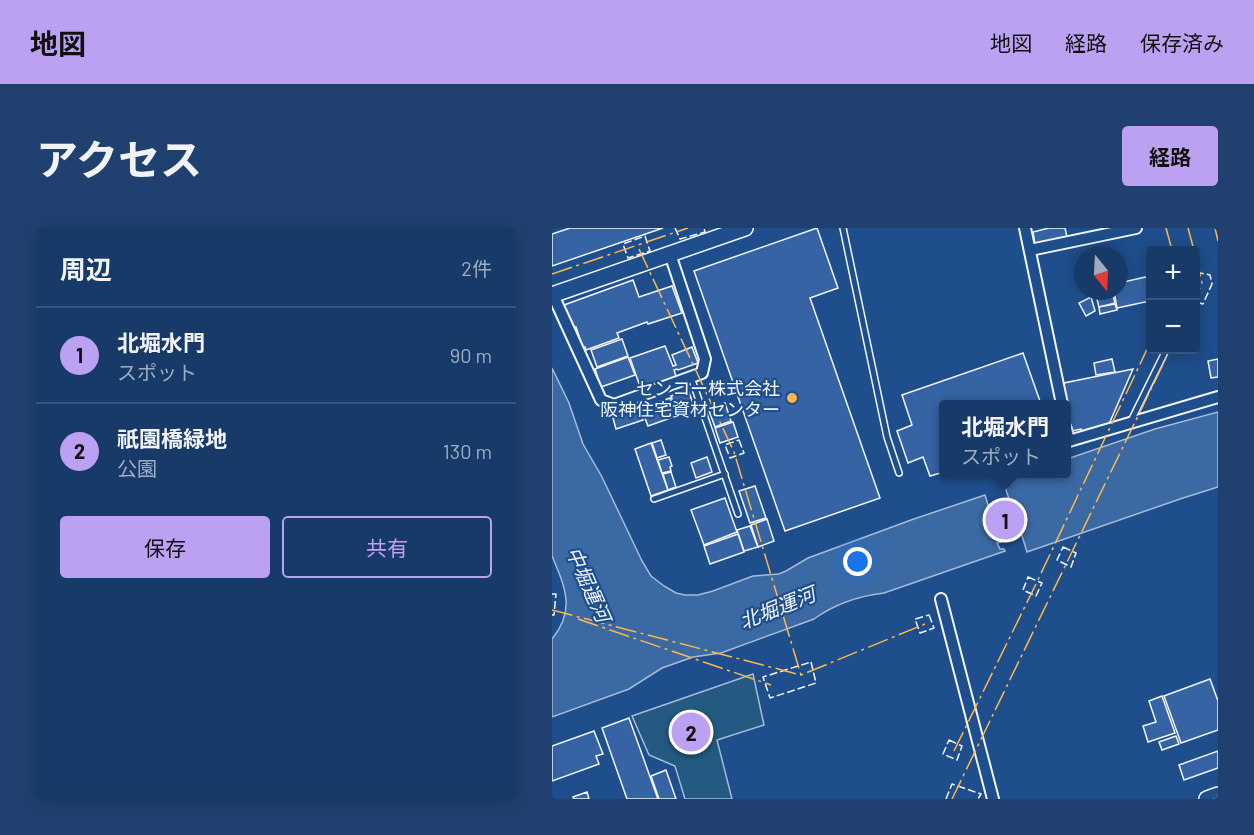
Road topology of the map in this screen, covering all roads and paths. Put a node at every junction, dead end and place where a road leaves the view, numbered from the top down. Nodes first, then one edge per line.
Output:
1 (746, 228) edge
2 (843, 228) edge
3 (1025, 228) edge
4 (1136, 228) edge
5 (1030, 250) junction
6 (670, 254) junction
7 (553, 295) edge
8 (1164, 354) edge
9 (691, 377) junction
10 (1218, 397) edge
11 (1061, 400) edge
12 (1130, 423) junction
13 (1071, 440) edge
14 (899, 473) dead end
15 (724, 474) junction
16 (654, 499) dead end
17 (738, 514) dead end
18 (942, 599) dead end
19 (1218, 795) edge
20 (993, 799) edge
21 (1207, 799) edge

1 - 6 street
2 - 14 lane
3 - 5 street
4 - 5 street
5 - 11 street
6 - 7 street
6 - 9 street
7 - 9 street
8 - 12 lane
9 - 15 lane
10 - 12 street
12 - 13 street
15 - 16 lane
15 - 17 lane
18 - 20 street
19 - 21 street

